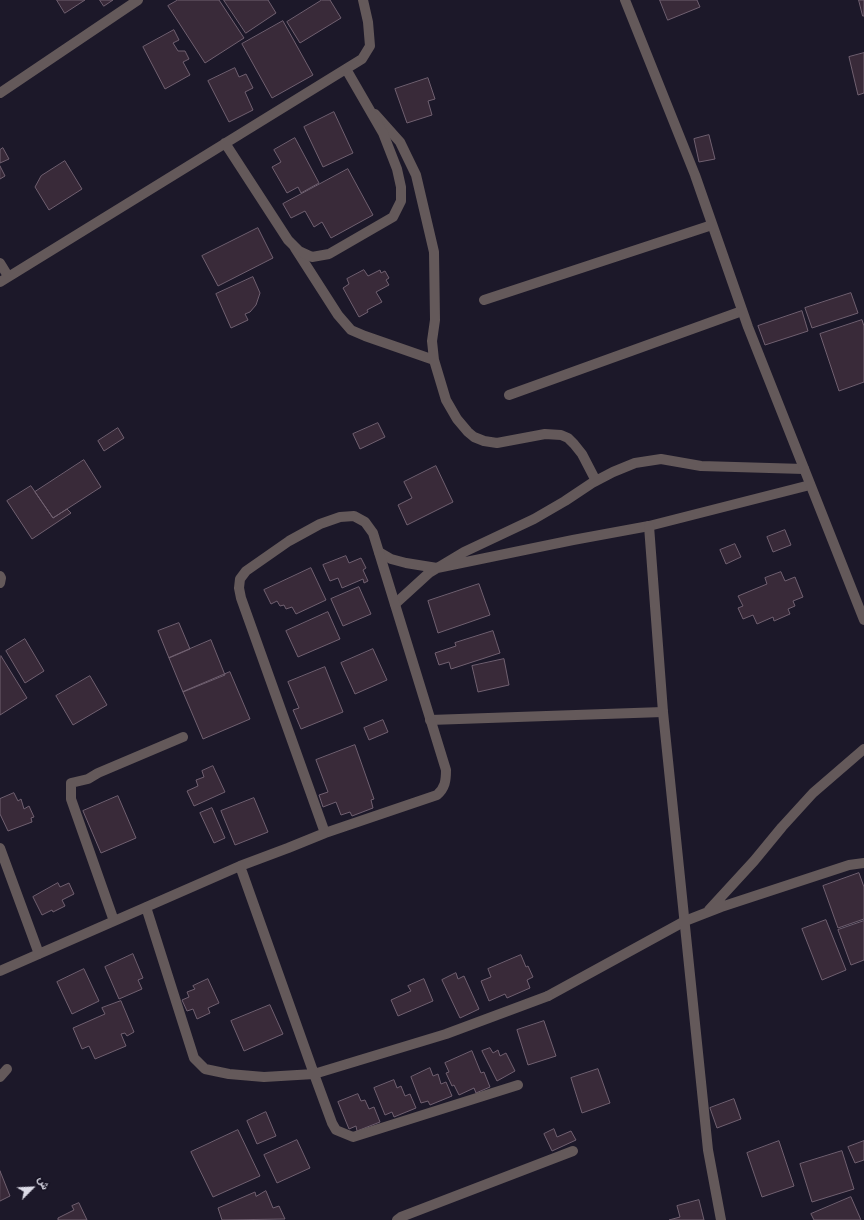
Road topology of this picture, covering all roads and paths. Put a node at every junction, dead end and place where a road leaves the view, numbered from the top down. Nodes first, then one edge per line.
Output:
1 (138, 0) edge
2 (363, 0) edge
3 (625, 0) edge
4 (346, 69) junction
5 (0, 93) edge
6 (369, 108) junction
7 (224, 143) junction
8 (712, 225) junction
9 (294, 246) junction
10 (0, 263) edge
11 (4, 279) edge
12 (484, 300) dead end
13 (742, 311) junction
14 (434, 360) junction
15 (508, 395) dead end
16 (804, 469) junction
17 (596, 481) junction
18 (810, 485) junction
19 (649, 526) junction
20 (379, 552) junction
21 (437, 568) junction
22 (0, 576) edge
23 (0, 583) edge
24 (395, 604) junction
25 (864, 620) edge
26 (664, 712) junction
27 (430, 720) junction
28 (183, 737) dead end
29 (864, 749) edge
30 (325, 833) junction
31 (0, 848) edge
32 (864, 863) edge
33 (240, 866) junction
34 (146, 907) junction
35 (707, 912) junction
36 (114, 921) junction
37 (685, 921) junction
38 (38, 954) junction
39 (0, 971) edge
40 (314, 1074) junction
41 (518, 1085) dead end
42 (573, 1151) dead end
43 (397, 1220) edge
44 (720, 1220) edge

1 - 5 street
2 - 4 street
3 - 8 street
4 - 6 street
4 - 7 street
6 - 9 street
6 - 14 street
7 - 9 street
7 - 11 street
8 - 12 street
8 - 13 street
9 - 14 street
10 - 11 street
13 - 15 street
13 - 16 street
14 - 17 street
16 - 17 street
16 - 18 street
17 - 21 street
18 - 19 street
18 - 25 street
19 - 21 street
19 - 26 street
20 - 21 street
20 - 24 street
20 - 30 street
21 - 24 street
22 - 23 street
24 - 27 street
26 - 27 street
26 - 37 street
27 - 30 street
28 - 36 street
29 - 35 street
30 - 33 street
31 - 38 street
32 - 35 street
33 - 34 street
33 - 40 street
34 - 36 street
34 - 40 street
35 - 37 street
36 - 38 street
37 - 40 street
37 - 44 street
38 - 39 street
40 - 41 street
42 - 43 street

